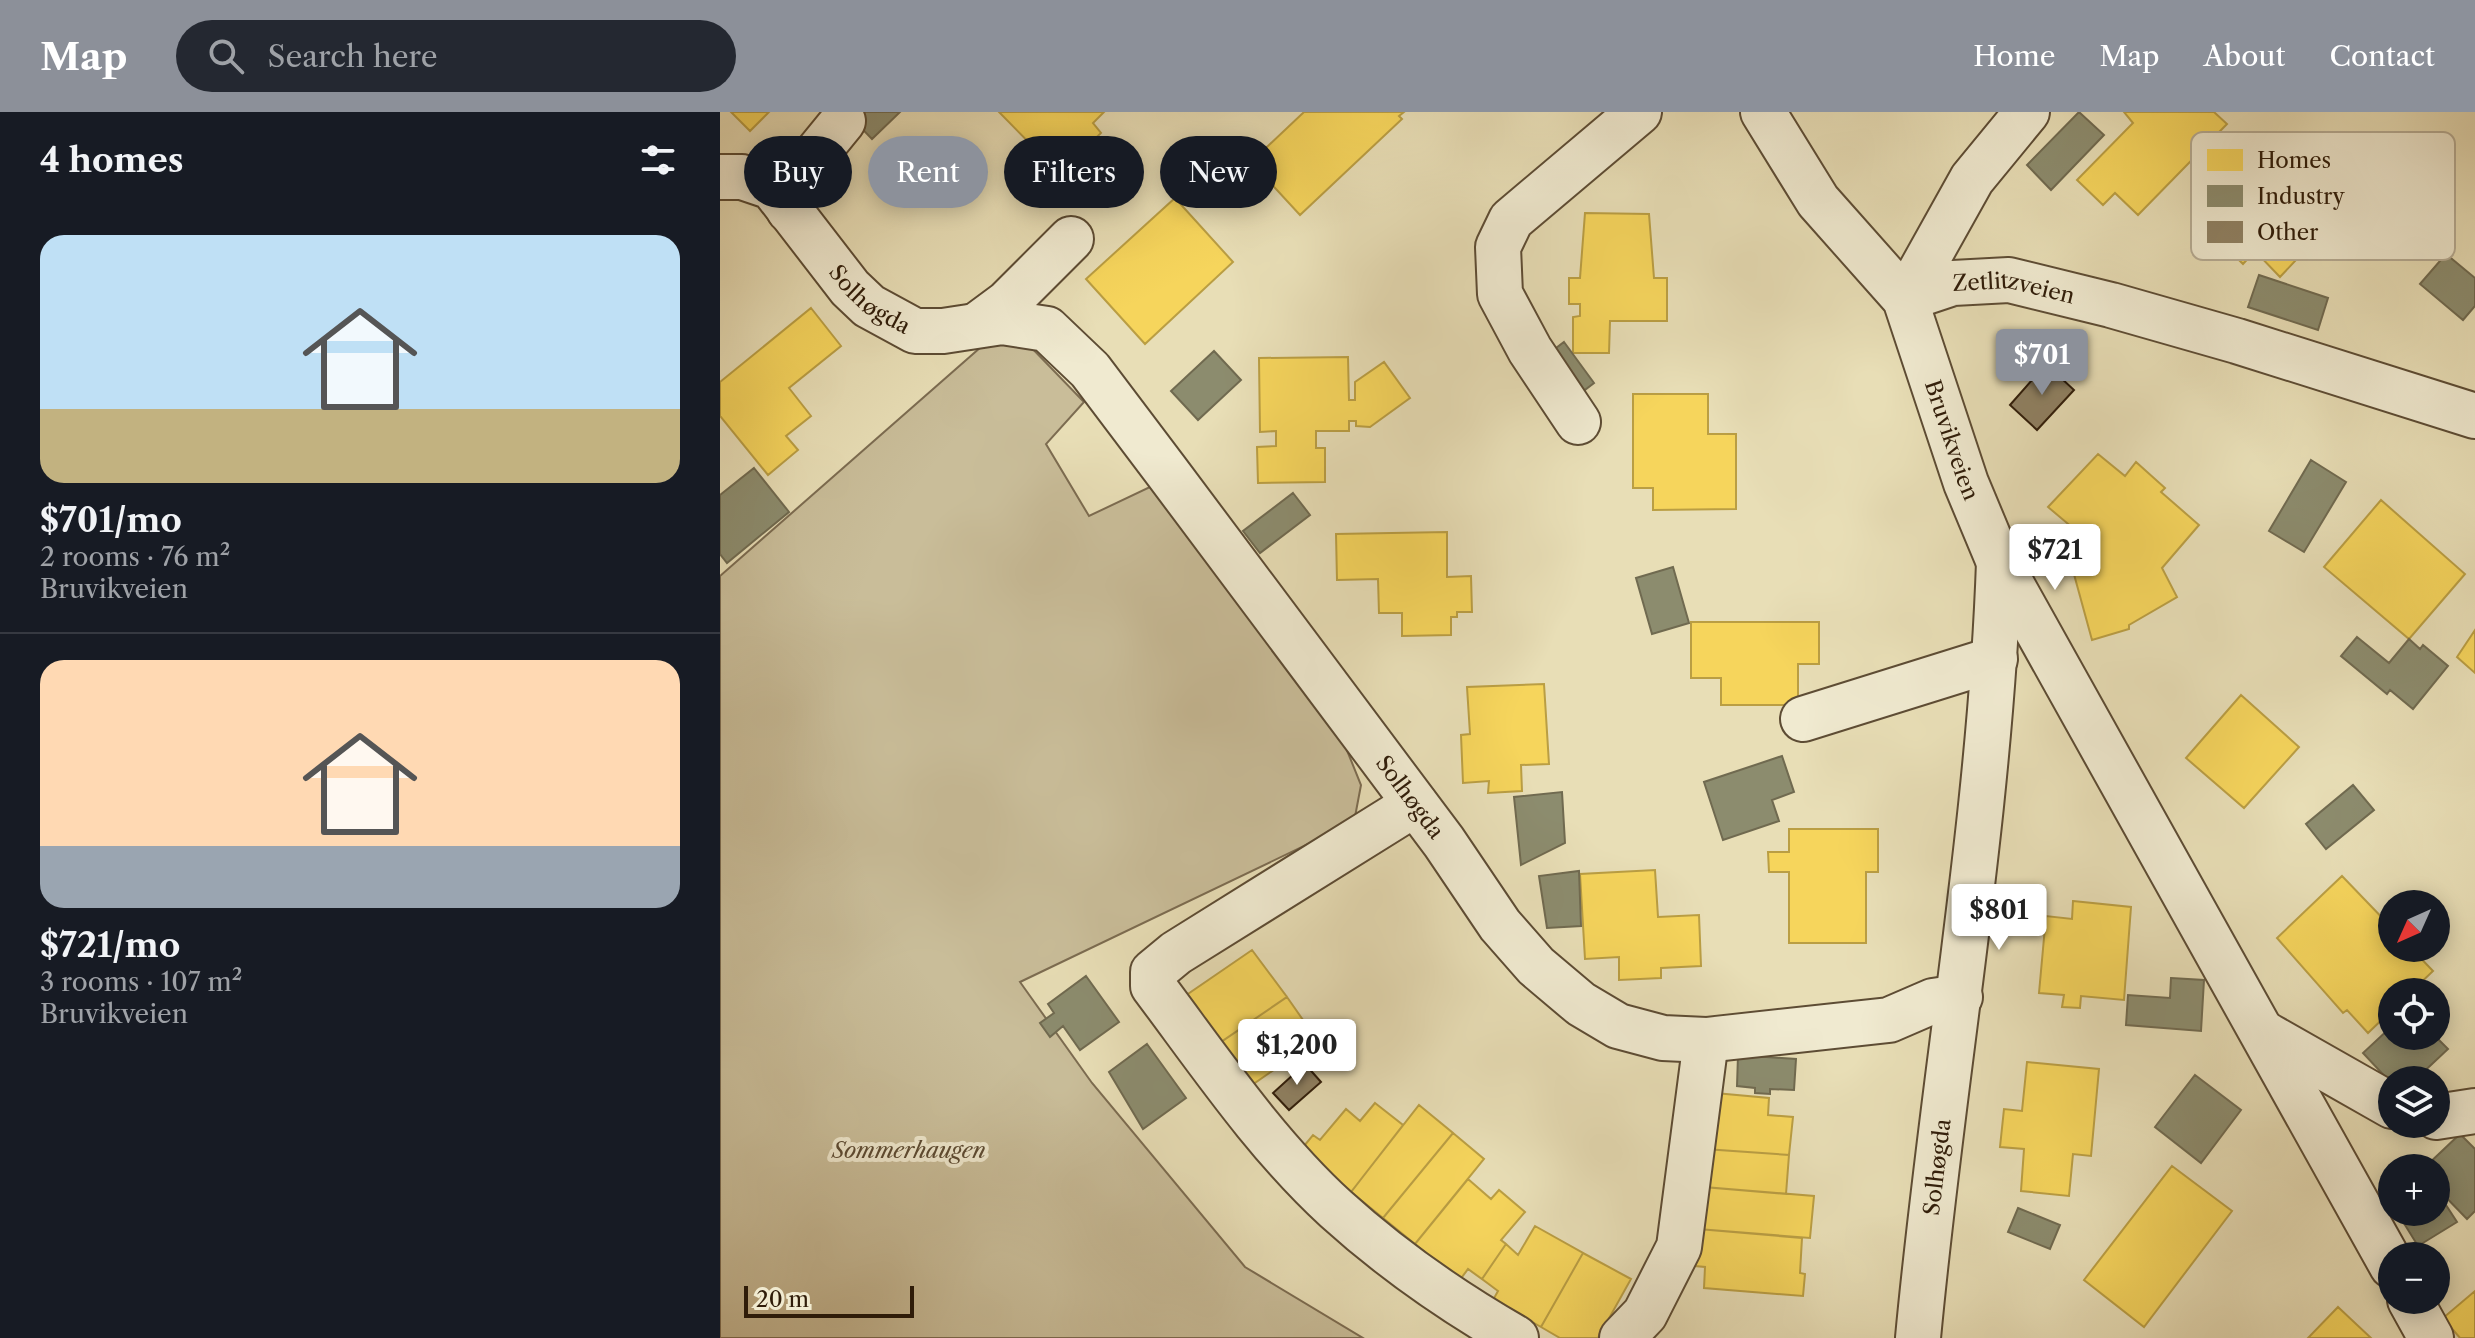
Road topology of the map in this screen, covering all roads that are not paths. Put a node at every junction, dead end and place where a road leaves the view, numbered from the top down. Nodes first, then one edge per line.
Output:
1 (1639, 112) edge
2 (1763, 112) edge
3 (2027, 112) edge
4 (843, 121) dead end
5 (720, 177) edge
6 (789, 210) junction
7 (1071, 239) dead end
8 (1905, 299) junction
9 (980, 323) junction
10 (2475, 416) edge
11 (1578, 422) dead end
12 (1999, 562) junction
13 (1995, 659) junction
14 (1803, 719) dead end
15 (1415, 804) junction
16 (1960, 997) junction
17 (2265, 1034) junction
18 (1706, 1040) junction
19 (2378, 1098) edge
20 (2475, 1111) edge
21 (2450, 1115) edge
22 (2379, 1242) edge
23 (2418, 1314) edge
24 (1516, 1338) edge
25 (1622, 1338) edge
26 (1918, 1338) edge
27 (2431, 1338) edge

1 - 11 street
2 - 8 street, Bruvikveien
3 - 8 street, Zetlitzveien
4 - 6 street
5 - 6 street, Solhøgda
6 - 9 street, Solhøgda
7 - 9 street, Solhøgda
8 - 10 street, Zetlitzveien
8 - 12 street, Bruvikveien
9 - 15 street, Solhøgda
12 - 13 street, Solhøgda
12 - 17 street, Bruvikveien
13 - 14 street
13 - 16 street, Solhøgda
15 - 18 street, Solhøgda
15 - 24 street
16 - 18 street, Solhøgda
16 - 26 street, Solhøgda
17 - 19 street
17 - 22 street, Bruvikveien
18 - 25 street
20 - 21 street
23 - 27 street

